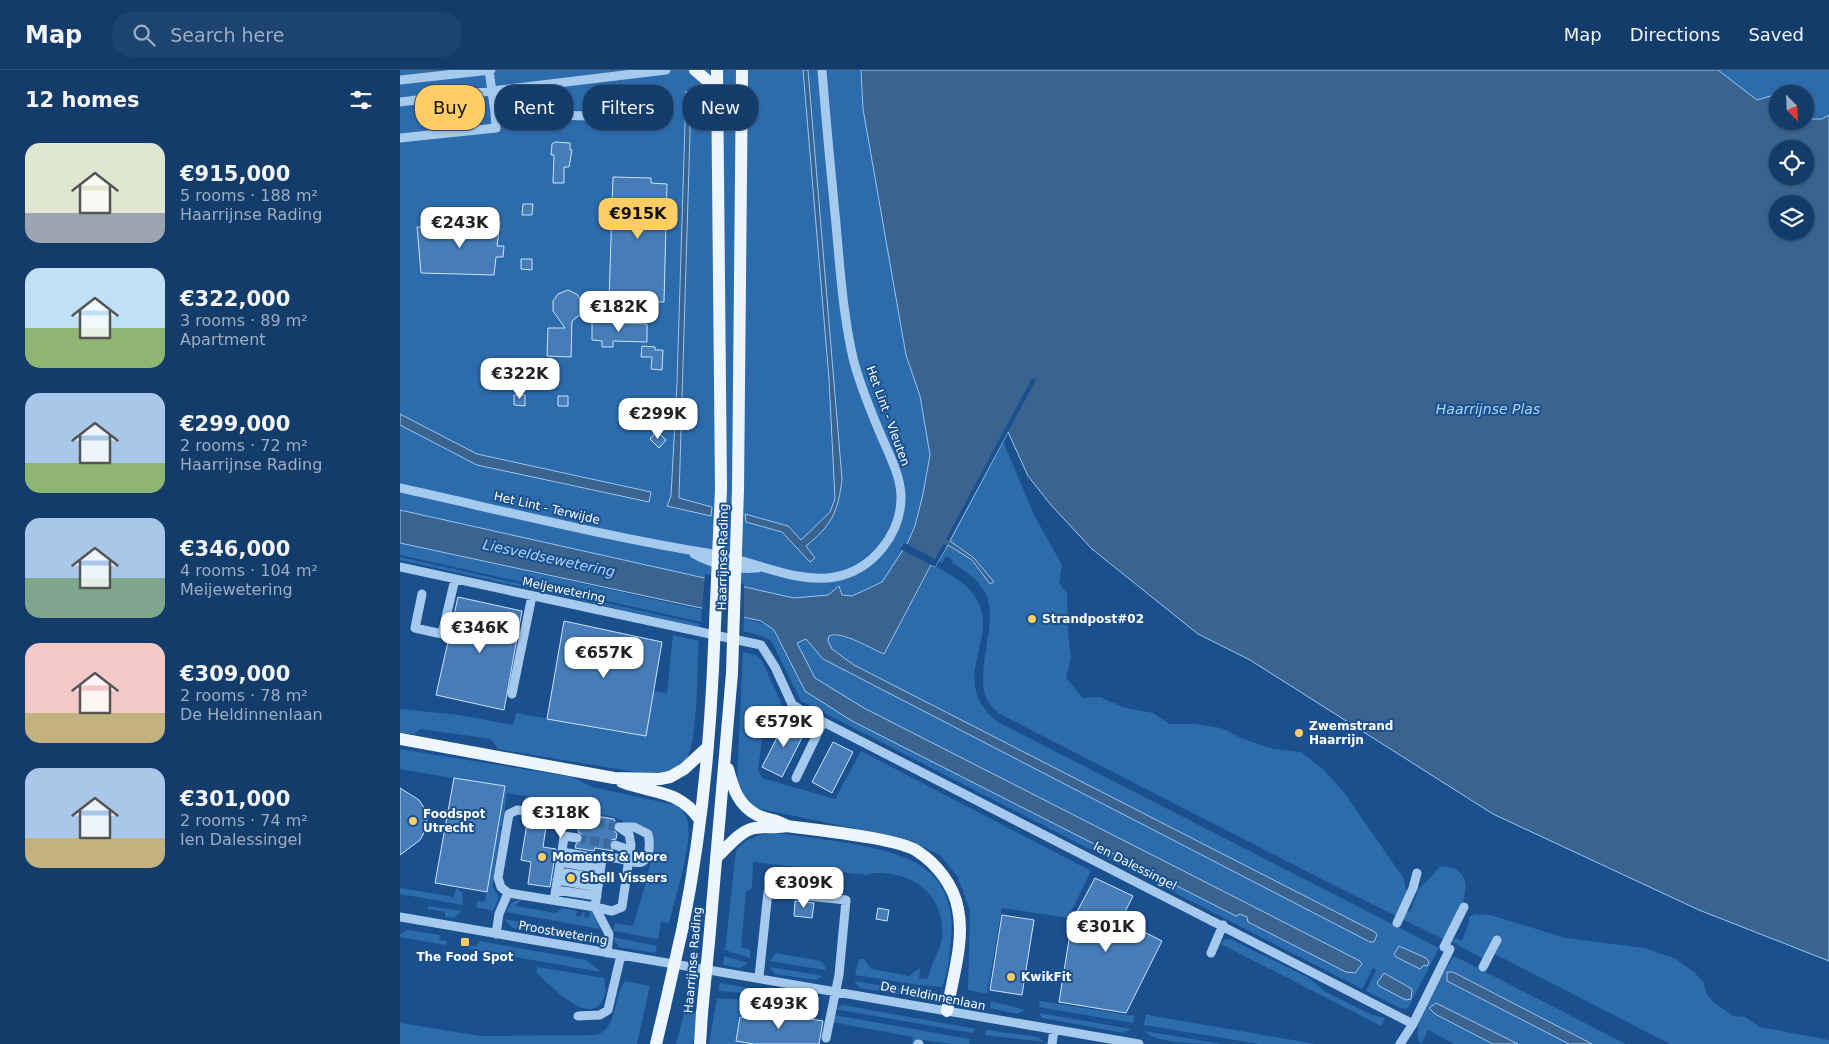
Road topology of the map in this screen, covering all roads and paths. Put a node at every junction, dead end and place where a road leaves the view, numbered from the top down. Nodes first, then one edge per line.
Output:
1 (490, 70) edge
2 (666, 70) edge
3 (695, 70) edge
4 (718, 70) edge
5 (742, 70) edge
6 (822, 70) edge
7 (400, 80) edge
8 (710, 85) edge
9 (718, 85) edge
10 (492, 91) junction
11 (400, 102) edge
12 (495, 113) edge
13 (495, 128) edge
14 (718, 130) edge
15 (400, 138) edge
16 (400, 488) edge
17 (689, 552) joint
18 (400, 567) edge
19 (455, 579) junction
20 (422, 594) dead end
21 (532, 596) junction
22 (724, 636) joint
23 (512, 694) dead end
24 (823, 722) junction
25 (400, 739) edge
26 (708, 747) junction
27 (726, 760) junction
28 (614, 778) junction
29 (796, 778) dead end
30 (529, 811) tunnel mouth
31 (700, 820) junction
32 (787, 826) junction
33 (577, 838) tunnel mouth
34 (615, 845) tunnel mouth
35 (562, 852) junction
36 (602, 858) junction
37 (716, 858) junction
38 (629, 861) junction
39 (560, 862) junction
40 (1417, 873) dead end
41 (558, 876) junction
42 (599, 883) junction
43 (556, 890) junction
44 (508, 893) junction
45 (554, 900) junction
46 (595, 907) junction
47 (1464, 907) dead end
48 (400, 917) edge
49 (1397, 923) dead end
50 (1223, 925) junction
51 (496, 934) junction
52 (1497, 940) dead end
53 (607, 953) junction
54 (1211, 953) dead end
55 (621, 955) junction
56 (1483, 967) dead end
57 (722, 972) joint
58 (759, 977) junction
59 (836, 990) junction
60 (947, 1011) junction
61 (578, 1016) dead end
62 (1413, 1024) junction
63 (1054, 1030) junction
64 (826, 1038) dead end
65 (657, 1040) edge
66 (700, 1043) edge
67 (1052, 1044) edge
68 (1139, 1044) edge
69 (1400, 1044) edge

1 - 7 street
1 - 10 street
2 - 10 street
3 - 8 main road
4 - 9 main road, Haarrijnse Rading
5 - 27 main road, Haarrijnse Rading, bridge
6 - 17 street, Het Lint - Vleuten
10 - 11 street
10 - 12 street
13 - 15 street
14 - 26 main road, Haarrijnse Rading, bridge
16 - 17 street, Het Lint - Terwijde
18 - 19 street, Meijewetering
19 - 20 street
19 - 21 street, Meijewetering
21 - 22 street, Meijewetering
21 - 23 street
22 - 24 street, Ien Dalessingel
24 - 29 street
24 - 50 street, Ien Dalessingel
25 - 28 main road
26 - 28 main road
26 - 31 main road, Haarrijnse Rading
27 - 32 main road
27 - 37 main road, Haarrijnse Rading
28 - 31 main road
30 - 44 street
31 - 65 main road, Haarrijnse Rading, bridge
32 - 37 main road
32 - 60 main road
33 - 35 street
34 - 38 street
35 - 36 street
35 - 39 street
36 - 38 street
36 - 42 street
37 - 66 main road, Haarrijnse Rading, bridge
38 - 38 street
38 - 46 street
39 - 41 street
39 - 42 street
40 - 49 street
41 - 42 street
41 - 43 street
42 - 43 street
42 - 46 street
43 - 45 street
44 - 45 street
44 - 51 street
45 - 46 street
46 - 53 street
47 - 62 street
48 - 51 street, Proostwetering
50 - 54 street
50 - 62 street, Ien Dalessingel
51 - 53 street, Proostwetering
52 - 56 street
53 - 55 street, Proostwetering
55 - 57 street, Proostwetering
55 - 61 street
57 - 58 street, De Heldinnenlaan
58 - 59 street, De Heldinnenlaan
58 - 59 street
59 - 60 street, De Heldinnenlaan
59 - 64 street
60 - 63 street, De Heldinnenlaan
62 - 69 street
63 - 67 street
63 - 68 street, De Heldinnenlaan

